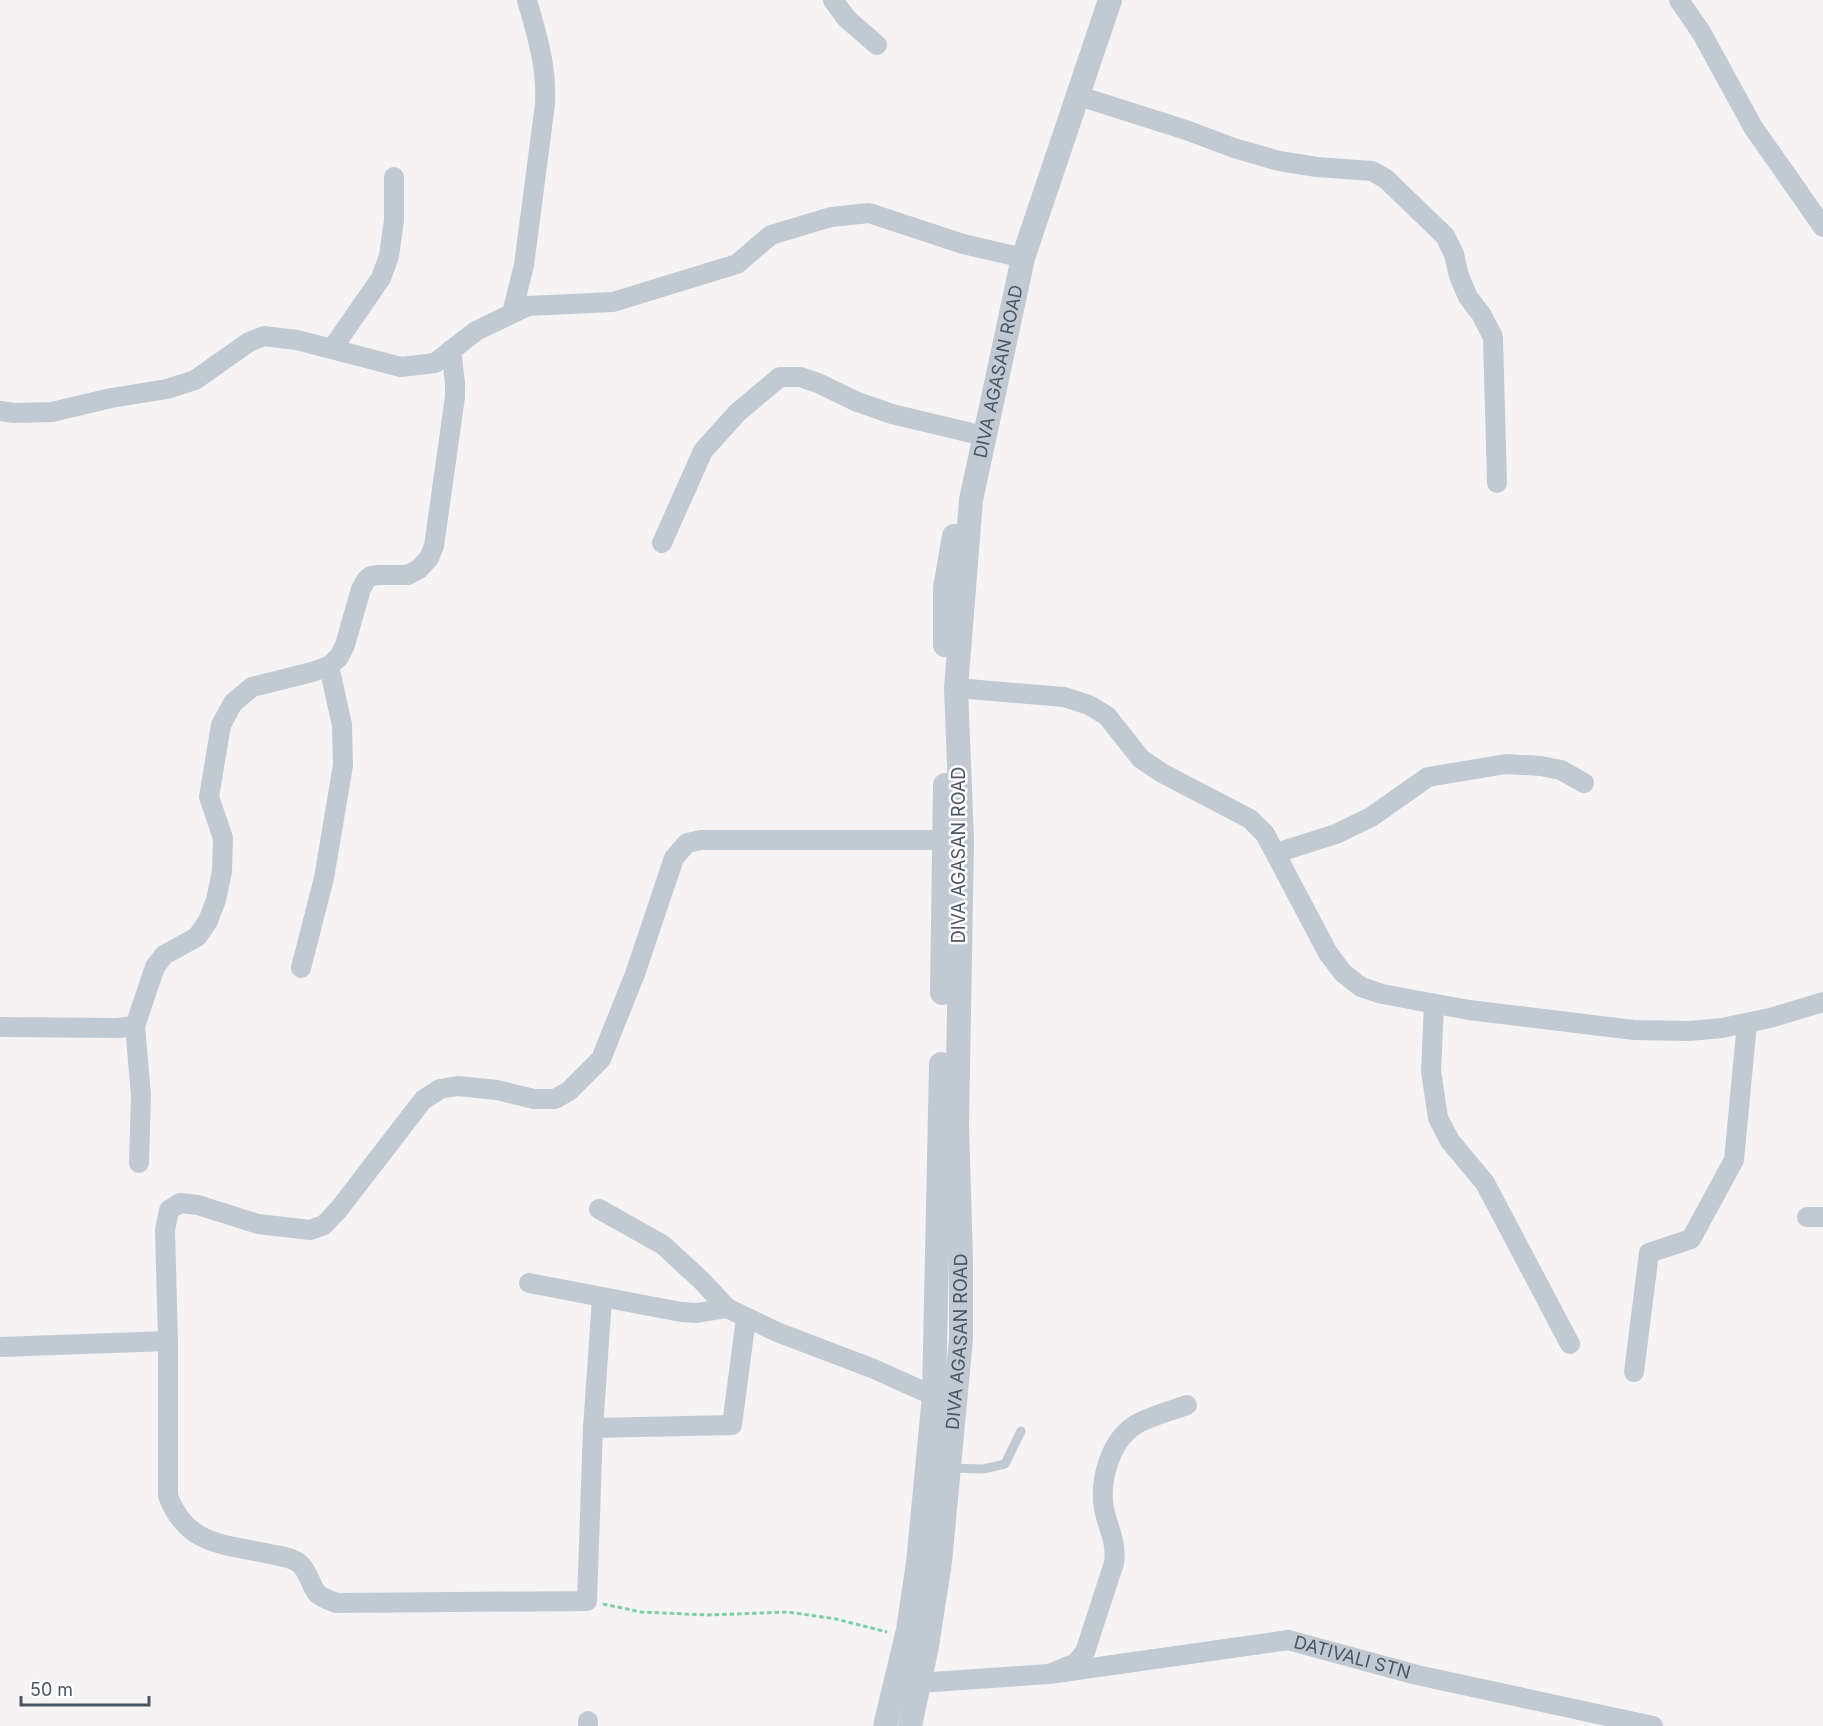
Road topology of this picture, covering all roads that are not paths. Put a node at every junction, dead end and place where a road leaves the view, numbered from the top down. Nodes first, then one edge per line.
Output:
1 (527, 0) edge
2 (833, 0) edge
3 (1095, 0) edge
4 (1110, 0) edge
5 (1679, 0) edge
6 (877, 45) dead end
7 (1079, 96) junction
8 (394, 177) dead end
9 (1823, 227) edge
10 (1017, 256) junction
11 (512, 313) junction
12 (332, 349) junction
13 (451, 350) junction
14 (0, 411) edge
15 (977, 434) junction
16 (1497, 483) dead end
17 (662, 543) dead end
18 (329, 666) junction
19 (956, 688) junction
20 (1584, 783) dead end
21 (953, 840) junction
22 (1276, 853) junction
23 (301, 968) dead end
24 (1823, 1002) edge
25 (1434, 1004) junction
26 (1747, 1023) junction
27 (135, 1026) junction
28 (0, 1027) edge
29 (139, 1162) dead end
30 (599, 1209) dead end
31 (529, 1283) dead end
32 (602, 1298) junction
33 (727, 1308) junction
34 (746, 1318) junction
35 (168, 1341) junction
36 (1570, 1344) dead end
37 (0, 1347) edge
38 (1634, 1372) dead end
39 (934, 1396) junction
40 (1187, 1404) dead end
41 (956, 1406) junction
42 (594, 1428) junction
43 (1021, 1431) dead end
44 (950, 1468) junction
45 (933, 1523) junction
46 (1048, 1674) junction
47 (918, 1683) junction
48 (885, 1726) edge
49 (910, 1726) edge
50 (1653, 1726) edge

1 - 11 street
2 - 6 street
3 - 10 street
4 - 7 street, DIVA AGASAN ROAD
5 - 9 street
7 - 10 street, DIVA AGASAN ROAD
7 - 16 street
8 - 12 street
10 - 11 street
10 - 15 street, DIVA AGASAN ROAD
11 - 13 street
12 - 13 street
12 - 14 street
13 - 18 street
15 - 17 street
15 - 19 street, DIVA AGASAN ROAD
15 - 21 street
18 - 23 street
18 - 27 street
19 - 21 street, DIVA AGASAN ROAD
19 - 22 street
20 - 22 street
21 - 35 street
21 - 39 street
21 - 41 street, DIVA AGASAN ROAD
22 - 25 street
24 - 26 street
25 - 26 street
25 - 36 street
26 - 38 street
27 - 28 street
27 - 29 street
30 - 33 street
31 - 32 street
32 - 33 street
32 - 42 street
33 - 34 street
34 - 39 street
34 - 42 street
35 - 37 street
35 - 42 street
39 - 41 street
39 - 45 street
40 - 46 street
41 - 44 street, DIVA AGASAN ROAD
43 - 44 lane
44 - 45 street, DIVA AGASAN ROAD
45 - 47 street, DIVA AGASAN ROAD
45 - 48 street
46 - 47 street
46 - 50 street, DATIVALI STN
47 - 49 street, DIVA AGASAN ROAD

